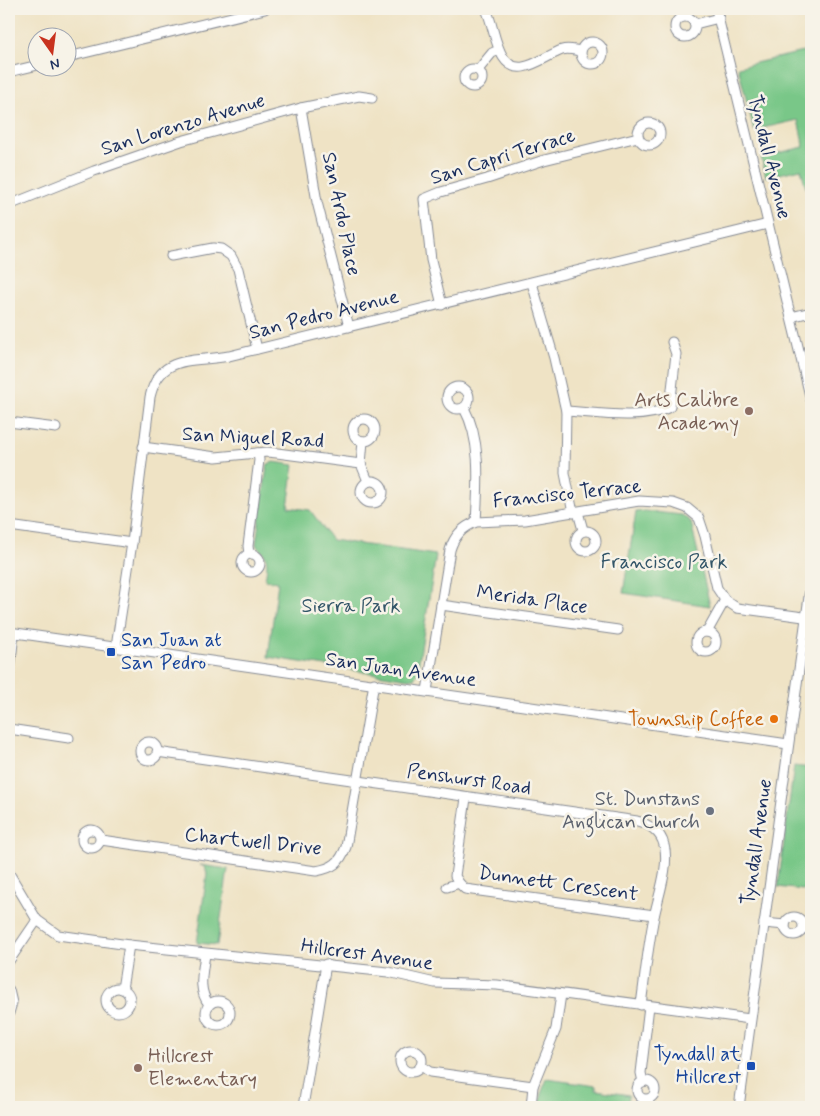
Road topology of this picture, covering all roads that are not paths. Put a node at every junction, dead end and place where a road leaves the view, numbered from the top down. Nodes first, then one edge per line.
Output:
1 (265, 9) edge
2 (486, 9) edge
3 (718, 13) edge
4 (695, 24) dead end
5 (499, 50) junction
6 (581, 51) dead end
7 (78, 55) edge
8 (28, 67) edge
9 (478, 70) dead end
10 (9, 72) edge
11 (372, 98) dead end
12 (301, 108) junction
13 (638, 137) dead end
14 (9, 205) edge
15 (768, 224) junction
16 (171, 256) dead end
17 (532, 283) junction
18 (442, 304) junction
19 (811, 312) edge
20 (791, 317) junction
21 (349, 327) junction
22 (672, 342) dead end
23 (257, 349) junction
24 (811, 400) edge
25 (464, 408) dead end
26 (566, 411) junction
27 (9, 422) edge
28 (56, 428) dead end
29 (363, 441) dead end
30 (143, 447) junction
31 (258, 453) junction
32 (361, 464) junction
33 (368, 482) dead end
34 (575, 513) junction
35 (476, 522) junction
36 (9, 526) edge
37 (583, 530) dead end
38 (132, 543) junction
39 (249, 554) dead end
40 (811, 582) edge
41 (725, 600) junction
42 (441, 605) junction
43 (809, 618) edge
44 (618, 630) dead end
45 (12, 632) edge
46 (707, 632) dead end
47 (116, 647) junction
48 (9, 680) edge
49 (374, 683) junction
50 (427, 691) junction
51 (9, 728) edge
52 (70, 738) dead end
53 (788, 744) junction
54 (157, 752) dead end
55 (358, 781) junction
56 (466, 798) junction
57 (100, 840) dead end
58 (9, 873) edge
59 (459, 884) junction
60 (448, 887) dead end
61 (654, 915) junction
62 (37, 920) junction
63 (764, 923) junction
64 (785, 925) dead end
65 (129, 945) junction
66 (205, 954) junction
67 (9, 961) edge
68 (326, 964) junction
69 (122, 989) dead end
70 (9, 990) edge
71 (560, 994) junction
72 (209, 1004) dead end
73 (645, 1006) junction
74 (9, 1013) edge
75 (750, 1019) junction
76 (421, 1066) dead end
77 (643, 1082) dead end
78 (533, 1086) junction
79 (303, 1107) edge
80 (531, 1107) edge
81 (739, 1107) edge

1 - 7 street
2 - 5 street
3 - 4 street
3 - 15 street, Tyndall Avenue
5 - 6 street
5 - 9 street
8 - 10 street
11 - 12 street, San Lorenzo Avenue
12 - 14 street, San Lorenzo Avenue
12 - 21 street, San Ardo Place
13 - 18 street, San Capri Terrace
15 - 17 street, San Pedro Avenue
15 - 20 street, Tyndall Avenue
16 - 23 street
17 - 18 street, San Pedro Avenue
17 - 26 street
18 - 21 street, San Pedro Avenue
19 - 20 street
20 - 24 street, Tyndall Avenue
21 - 23 street, San Pedro Avenue
22 - 26 street
23 - 30 street, San Pedro Avenue
25 - 35 street
26 - 34 street
27 - 28 street
29 - 32 street
30 - 31 street, San Miguel Road
30 - 38 street, San Pedro Avenue
31 - 32 street, San Miguel Road
31 - 39 street
32 - 33 street
34 - 35 street, Francisco Terrace
34 - 37 street
34 - 41 street, Francisco Terrace
35 - 42 street, Francisco Terrace
36 - 38 street
38 - 47 street, San Pedro Avenue
40 - 43 street, Tyndall Avenue
41 - 43 street
41 - 46 street
42 - 44 street, Merida Place
42 - 50 street, Francisco Terrace
43 - 53 street, Tyndall Avenue
45 - 47 street, San Juan Avenue
45 - 48 street
47 - 49 street, San Juan Avenue
49 - 50 street, San Juan Avenue
49 - 55 street, Chartwell Drive
50 - 53 street, San Juan Avenue
51 - 52 street
53 - 63 street, Tyndall Avenue
54 - 55 street, Penshurst Road
55 - 56 street, Penshurst Road
55 - 57 street, Chartwell Drive
56 - 59 street, Dunnett Crescent
56 - 61 street, Penshurst Road
58 - 62 street, Hillcrest Avenue
59 - 60 street, Dunnett Crescent
59 - 61 street, Dunnett Crescent
61 - 73 street, Penshurst Road
62 - 65 street, Hillcrest Avenue
62 - 67 street
63 - 64 street
63 - 75 street, Tyndall Avenue
65 - 66 street, Hillcrest Avenue
65 - 69 street
66 - 68 street, Hillcrest Avenue
66 - 72 street
68 - 71 street, Hillcrest Avenue
68 - 79 street
70 - 74 street
71 - 73 street, Hillcrest Avenue
71 - 78 street
73 - 75 street, Hillcrest Avenue
73 - 77 street, Penshurst Road
75 - 81 street, Tyndall Avenue
76 - 78 street
78 - 80 street

